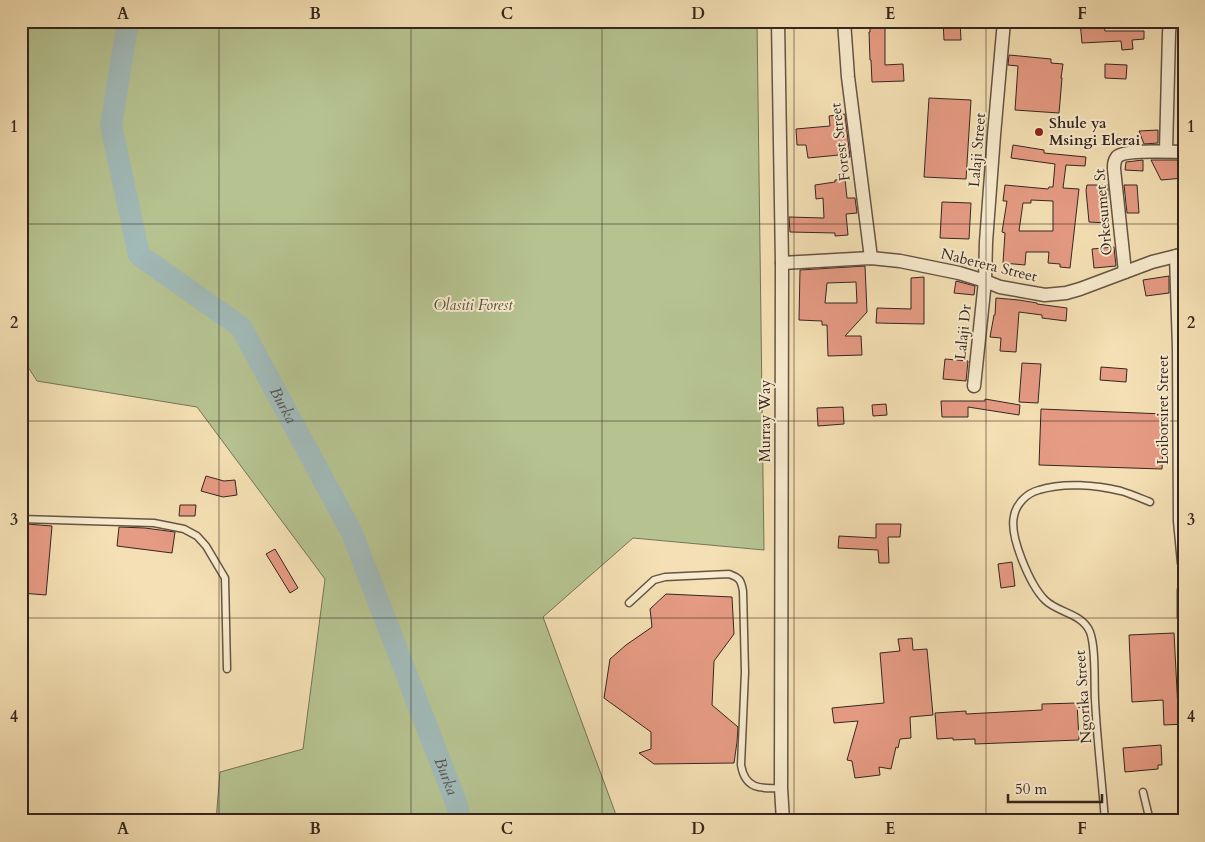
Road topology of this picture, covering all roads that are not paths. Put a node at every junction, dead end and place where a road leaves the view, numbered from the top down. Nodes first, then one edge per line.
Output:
1 (778, 21) edge
2 (844, 21) edge
3 (1004, 21) edge
4 (1170, 21) edge
5 (1166, 151) junction
6 (1184, 152) edge
7 (1180, 255) edge
8 (871, 258) junction
9 (782, 263) junction
10 (1125, 272) junction
11 (985, 280) junction
12 (974, 386) dead end
13 (1150, 502) dead end
14 (21, 519) edge
15 (1184, 563) edge
16 (1184, 590) edge
17 (630, 603) dead end
18 (1184, 617) edge
19 (227, 669) dead end
20 (781, 788) junction
21 (1143, 792) dead end
22 (782, 821) edge
23 (1105, 821) edge
24 (1150, 821) edge

1 - 9 street, Murray Way
2 - 8 street, Forest Street
3 - 11 street, Lalaji Street
4 - 5 street
5 - 6 street, Orkesumet St
5 - 10 street, Orkesumet St
7 - 10 street, Naberera Street
7 - 15 street, Loiborsiret Street
8 - 9 street, Naberera Street
8 - 11 street, Naberera Street
9 - 20 street, Murray Way
10 - 11 street, Naberera Street
11 - 12 street, Lalaji Dr
13 - 23 lane, Ngorika Street
14 - 19 lane
16 - 18 street
17 - 20 lane
20 - 22 street, Murray Way
21 - 24 lane

